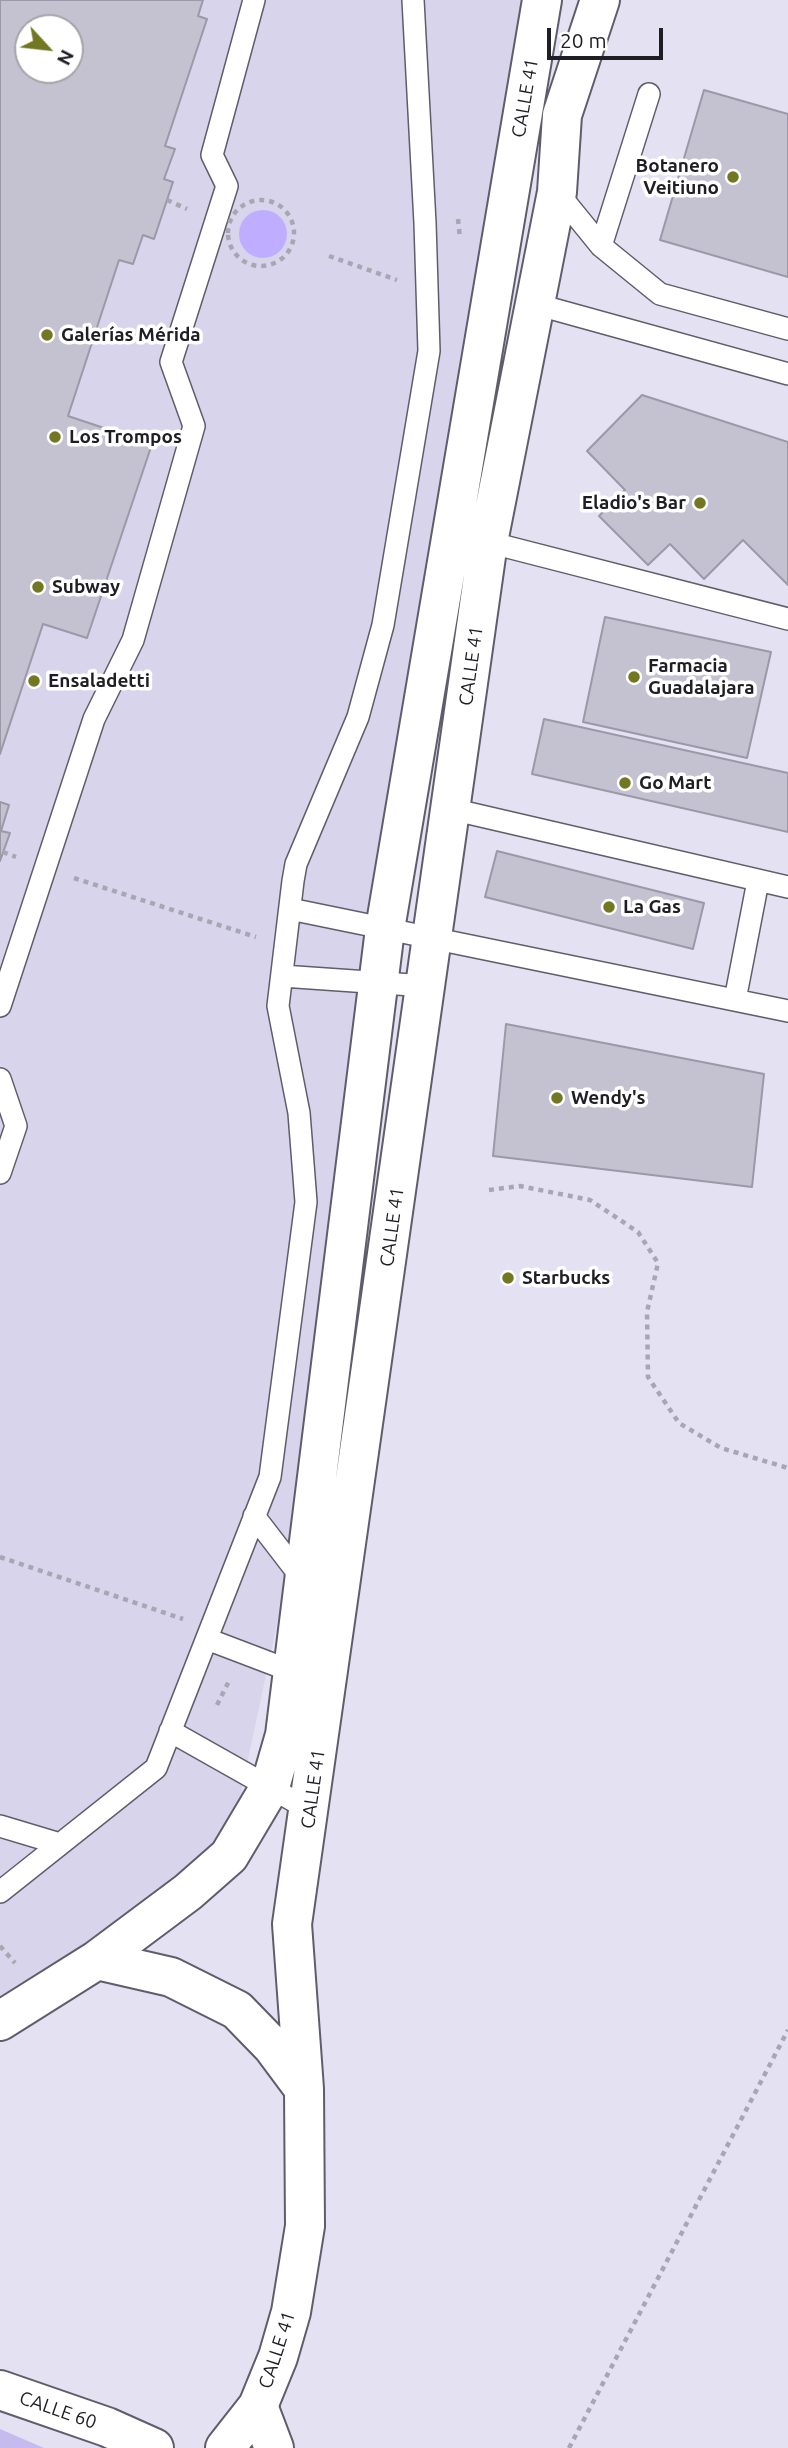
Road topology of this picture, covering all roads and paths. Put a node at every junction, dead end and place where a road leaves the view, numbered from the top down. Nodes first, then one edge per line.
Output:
1 (254, 0) edge
2 (413, 0) edge
3 (542, 0) edge
4 (600, 0) edge
5 (649, 94) dead end
6 (557, 191) junction
7 (167, 200) dead end
8 (188, 210) dead end
9 (601, 246) junction
10 (234, 253) joint
11 (329, 256) dead end
12 (406, 283) dead end
13 (535, 304) junction
14 (788, 329) edge
15 (788, 374) edge
16 (488, 542) junction
17 (788, 619) edge
18 (450, 809) junction
19 (65, 875) dead end
20 (758, 880) junction
21 (788, 887) edge
22 (290, 909) junction
23 (385, 929) junction
24 (260, 938) dead end
25 (433, 939) junction
26 (282, 975) junction
27 (379, 983) junction
28 (426, 986) junction
29 (735, 1000) junction
30 (0, 1006) edge
31 (788, 1011) edge
32 (0, 1079) edge
33 (0, 1173) edge
34 (489, 1190) dead end
35 (788, 1468) edge
36 (254, 1516) junction
37 (0, 1558) edge
38 (304, 1581) junction
39 (187, 1620) dead end
40 (336, 1623) junction
41 (207, 1639) junction
42 (230, 1678) dead end
43 (310, 1678) junction
44 (217, 1705) dead end
45 (170, 1731) junction
46 (270, 1787) junction
47 (310, 1810) junction
48 (0, 1826) edge
49 (60, 1844) junction
50 (0, 1892) edge
51 (0, 1946) edge
52 (97, 1960) junction
53 (15, 1963) dead end
54 (0, 2021) edge
55 (788, 2030) edge
56 (304, 2089) junction
57 (0, 2390) edge
58 (258, 2406) junction
59 (154, 2448) edge
60 (225, 2448) edge
61 (274, 2448) edge
62 (569, 2448) edge

1 - 30 lane
2 - 22 lane
3 - 23 main road, CALLE 41
4 - 6 main road, CALLE 41
5 - 9 lane
6 - 9 lane
6 - 13 main road, CALLE 41
7 - 8 path
9 - 14 lane
10 - 10 path
11 - 12 path
13 - 15 lane
13 - 16 main road, CALLE 41
16 - 17 lane
16 - 18 main road, CALLE 41
18 - 20 lane
18 - 25 main road, CALLE 41
19 - 24 path
20 - 21 lane
20 - 29 lane
22 - 23 lane
22 - 26 lane
23 - 25 lane
23 - 27 main road, CALLE 41
25 - 28 main road, CALLE 41
25 - 29 lane
26 - 27 lane
26 - 36 lane
27 - 28 lane
27 - 38 main road, CALLE 41
28 - 40 main road, CALLE 41
29 - 31 lane
32 - 33 lane
34 - 35 path
36 - 38 lane
36 - 41 lane
37 - 39 path
38 - 40 lane
38 - 43 main road, CALLE 41
40 - 43 main road, CALLE 41
41 - 43 lane
41 - 45 lane
42 - 44 path
43 - 46 main road, CALLE 41
43 - 47 main road, CALLE 41
45 - 46 lane
45 - 49 lane
46 - 47 lane
46 - 52 main road, CALLE 41
47 - 56 main road, CALLE 41
48 - 49 lane
49 - 50 lane
51 - 53 path
52 - 54 main road, CALLE 41
52 - 56 main road
55 - 62 path
56 - 58 main road, CALLE 41
57 - 59 main road, CALLE 60
58 - 60 main road, CALLE 41
58 - 61 main road

